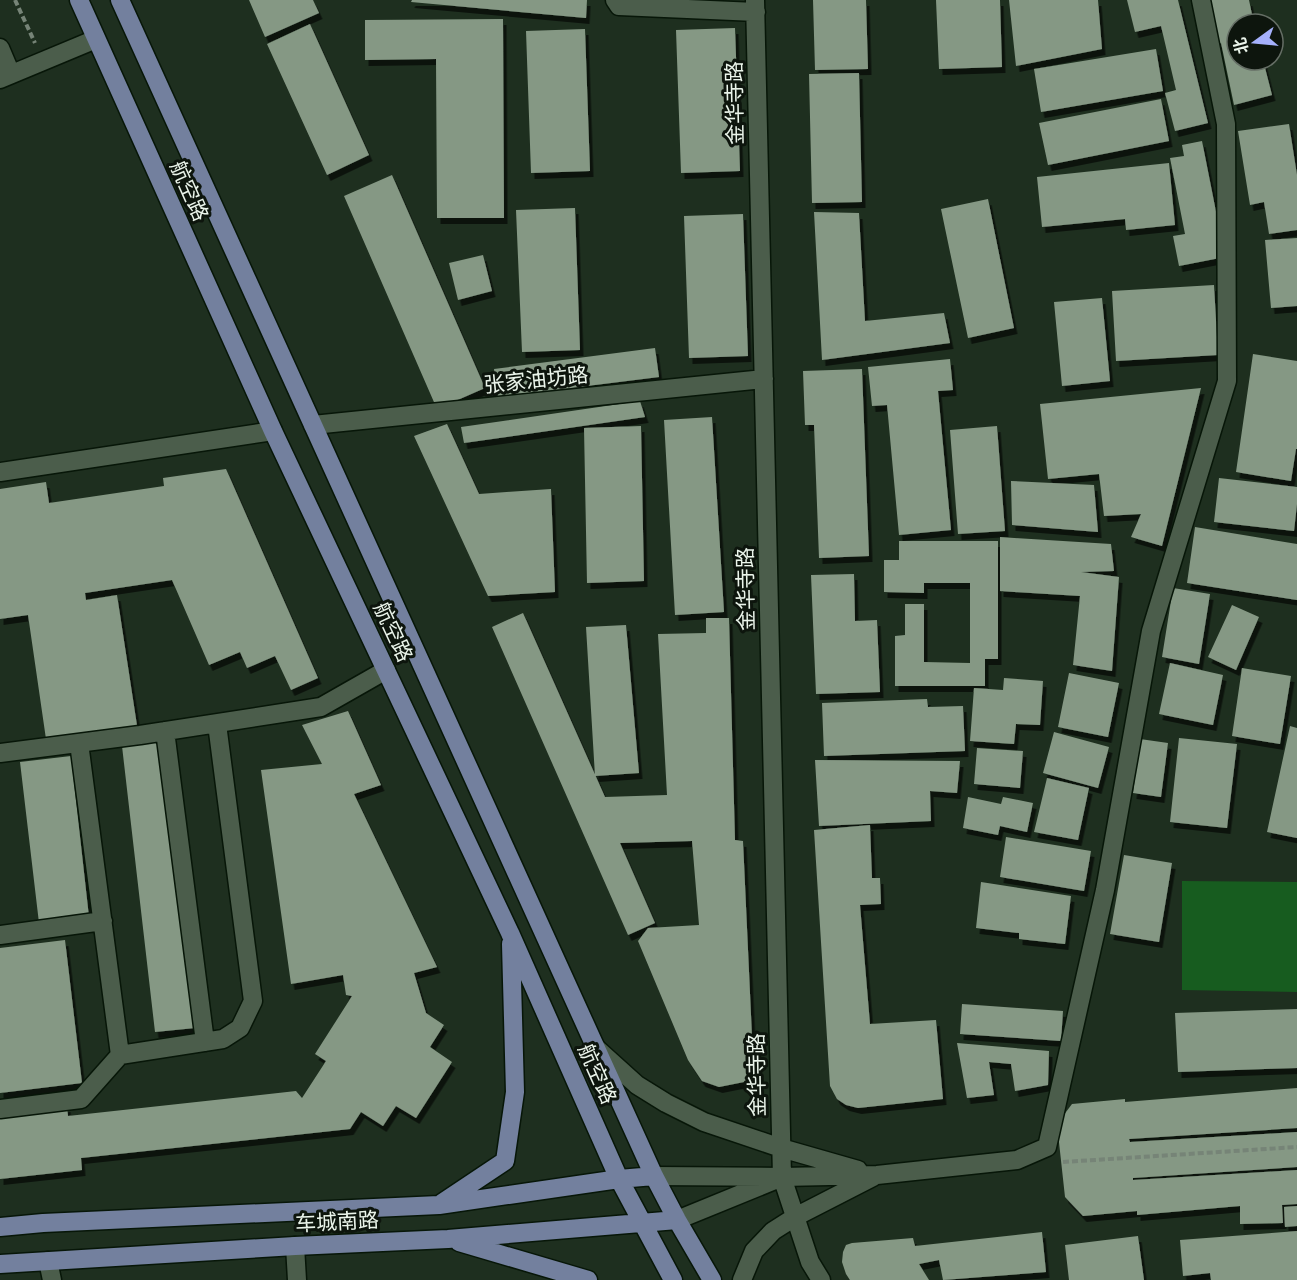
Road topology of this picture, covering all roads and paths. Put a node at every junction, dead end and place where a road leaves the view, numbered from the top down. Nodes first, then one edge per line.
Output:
1 (15, 0) edge
2 (79, 0) edge
3 (120, 0) edge
4 (615, 0) edge
5 (1201, 0) edge
6 (755, 6) edge
7 (96, 39) junction
8 (0, 48) edge
9 (44, 61) junction
10 (6, 77) edge
11 (764, 380) junction
12 (313, 425) junction
13 (273, 431) junction
14 (0, 472) edge
15 (386, 670) junction
16 (217, 724) junction
17 (165, 731) junction
18 (80, 743) junction
19 (0, 753) edge
20 (103, 921) junction
21 (510, 933) junction
22 (0, 935) edge
23 (205, 1042) junction
24 (596, 1048) junction
25 (120, 1054) junction
26 (0, 1109) edge
27 (1297, 1147) edge
28 (781, 1148) junction
29 (1059, 1162) dead end
30 (877, 1175) junction
31 (654, 1176) junction
32 (782, 1177) junction
33 (619, 1179) junction
34 (439, 1205) junction
35 (795, 1217) junction
36 (676, 1220) junction
37 (642, 1223) junction
38 (0, 1227) edge
39 (448, 1239) junction
40 (295, 1246) junction
41 (48, 1261) junction
42 (0, 1264) edge
43 (52, 1280) edge
44 (297, 1280) edge
45 (588, 1280) edge
46 (673, 1280) edge
47 (712, 1280) edge
48 (742, 1280) edge
49 (821, 1280) edge

1 - 9 path
2 - 7 main road, 航空路
3 - 12 main road, 航空路
4 - 6 street
5 - 30 street
6 - 11 street, 金华寺路
7 - 9 street
7 - 13 main road, 航空路
8 - 10 street
9 - 10 street
11 - 12 street, 张家油坊路
11 - 28 street, 金华寺路
12 - 24 main road, 航空路
13 - 14 street
13 - 15 main road, 航空路
15 - 16 street
15 - 21 main road, 航空路
16 - 17 street
16 - 23 street
17 - 18 street
17 - 23 street
18 - 19 street
18 - 20 street
20 - 22 street
20 - 25 street
21 - 33 main road, 航空路
21 - 34 main road
23 - 25 street
24 - 28 street
24 - 31 main road, 航空路
25 - 26 street
27 - 29 path
28 - 30 street
28 - 32 street, 金华寺路
30 - 32 street
30 - 35 street
31 - 32 street
31 - 33 main road, 车城南路
31 - 36 main road, 航空路
32 - 35 street, 金华寺路
32 - 36 street
33 - 34 main road, 车城南路
33 - 37 main road, 航空路
34 - 38 main road, 车城南路
35 - 48 street
35 - 49 street, 金华寺路
36 - 37 main road, 车城南路
36 - 47 main road, 航空路
37 - 39 main road, 车城南路
37 - 46 main road, 航空路
39 - 40 main road, 车城南路
39 - 45 main road
40 - 41 main road, 车城南路
40 - 44 street
41 - 42 main road, 车城南路
41 - 43 street

